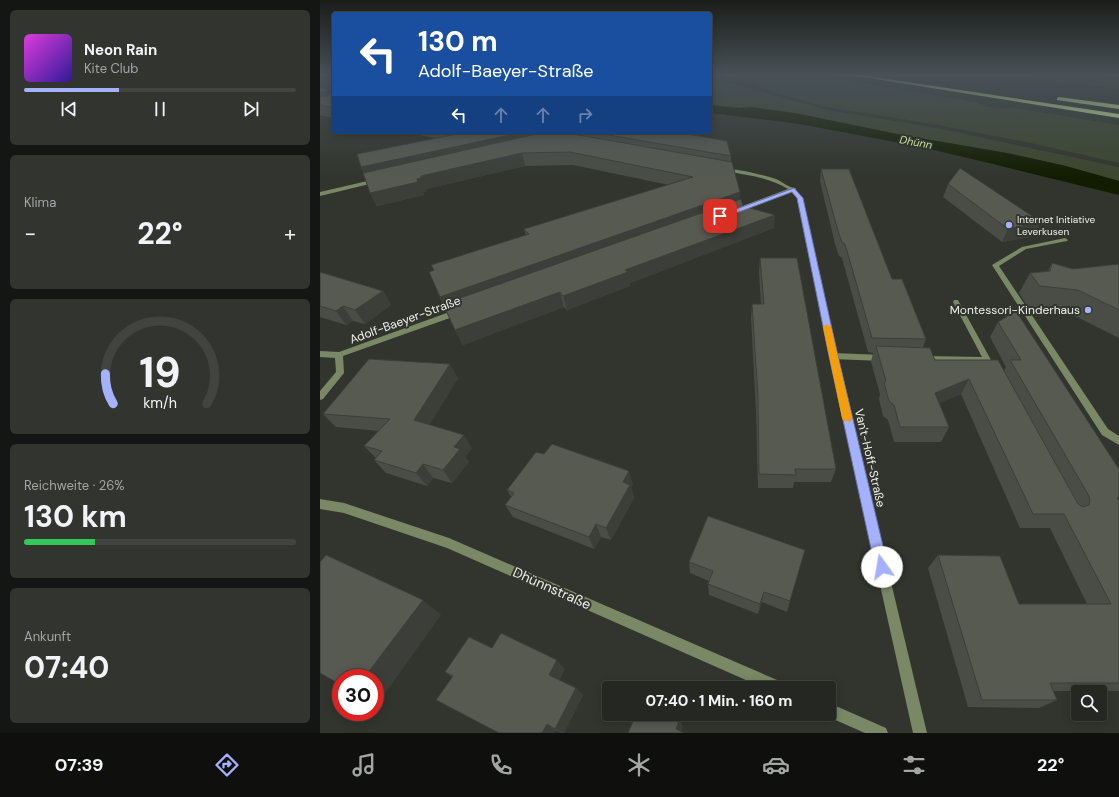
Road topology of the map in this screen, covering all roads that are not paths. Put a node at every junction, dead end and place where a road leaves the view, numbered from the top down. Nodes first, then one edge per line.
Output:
1 (1075, 109) edge
2 (1119, 116) edge
3 (717, 168) edge
4 (382, 180) edge
5 (794, 190) junction
6 (320, 194) edge
7 (727, 214) edge
8 (1065, 240) dead end
9 (956, 302) dead end
10 (466, 309) edge
11 (320, 354) edge
12 (339, 355) junction
13 (833, 356) junction
14 (887, 358) edge
15 (918, 358) edge
16 (320, 397) edge
17 (1119, 441) edge
18 (320, 504) edge
19 (763, 681) edge
20 (836, 713) edge
21 (881, 733) edge
22 (920, 733) edge

1 - 2 highway
3 - 5 street
4 - 6 street
5 - 7 street
5 - 13 street, Van't-Hoff-Straße
8 - 17 street
9 - 15 street
10 - 12 street, Adolf-Baeyer-Straße
11 - 12 street
12 - 16 street
13 - 14 street
13 - 22 street, Van't-Hoff-Straße
18 - 19 street, Dhünnstraße
20 - 21 street

